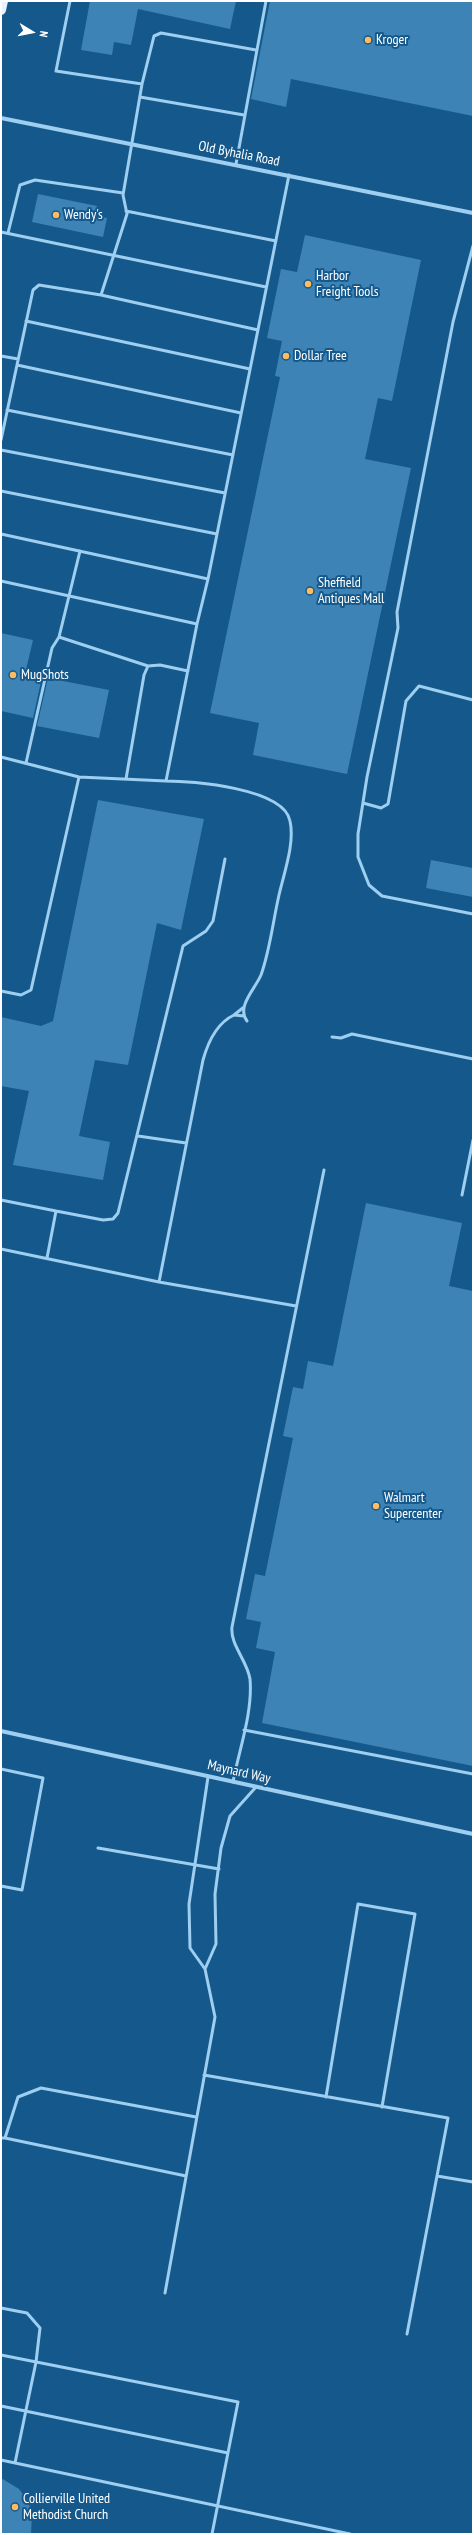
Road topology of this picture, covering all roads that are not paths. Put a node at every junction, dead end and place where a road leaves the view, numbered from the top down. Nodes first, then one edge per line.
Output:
1 (3, 1) edge
2 (70, 1) edge
3 (266, 1) edge
4 (1, 10) edge
5 (256, 50) junction
6 (142, 84) junction
7 (140, 97) junction
8 (244, 115) junction
9 (1, 118) edge
10 (132, 144) junction
11 (236, 164) junction
12 (289, 175) junction
13 (123, 193) junction
14 (126, 211) junction
15 (473, 213) edge
16 (1, 232) edge
17 (8, 233) junction
18 (276, 241) junction
19 (473, 246) edge
20 (115, 255) junction
21 (266, 287) junction
22 (102, 295) junction
23 (26, 322) junction
24 (258, 330) junction
25 (1, 356) edge
26 (18, 359) junction
27 (17, 365) junction
28 (250, 369) junction
29 (8, 410) junction
30 (241, 413) junction
31 (1, 440) edge
32 (1, 450) edge
33 (233, 455) junction
34 (1, 491) edge
35 (225, 493) junction
36 (1, 534) edge
37 (217, 534) junction
38 (80, 551) junction
39 (208, 579) junction
40 (1, 581) edge
41 (68, 594) junction
42 (197, 624) junction
43 (59, 637) junction
44 (148, 666) junction
45 (188, 671) junction
46 (473, 700) edge
47 (1, 757) edge
48 (26, 763) junction
49 (79, 777) junction
50 (126, 779) junction
51 (166, 781) junction
52 (362, 804) junction
53 (225, 859) dead end
54 (473, 914) edge
55 (1, 991) edge
56 (244, 1007) junction
57 (234, 1015) junction
58 (244, 1016) junction
59 (247, 1021) dead end
60 (332, 1037) dead end
61 (473, 1058) edge
62 (138, 1136) junction
63 (473, 1140) edge
64 (186, 1143) junction
65 (324, 1170) dead end
66 (462, 1195) dead end
67 (1, 1200) edge
68 (56, 1211) junction
69 (1, 1249) edge
70 (47, 1258) junction
71 (159, 1282) junction
72 (296, 1306) junction
73 (244, 1730) junction
74 (1, 1731) edge
75 (1, 1769) edge
76 (473, 1774) edge
77 (208, 1777) junction
78 (233, 1782) junction
79 (256, 1787) junction
80 (473, 1834) edge
81 (98, 1848) dead end
82 (194, 1864) junction
83 (219, 1869) junction
84 (1, 1886) edge
85 (205, 1969) junction
86 (204, 2075) junction
87 (326, 2097) junction
88 (382, 2107) junction
89 (196, 2117) junction
90 (3, 2138) edge
91 (186, 2176) junction
92 (436, 2176) junction
93 (473, 2182) edge
94 (164, 2293) dead end
95 (1, 2308) edge
96 (407, 2334) dead end
97 (1, 2354) edge
98 (36, 2362) junction
99 (1, 2406) edge
100 (26, 2411) junction
101 (228, 2453) junction
102 (1, 2460) edge
103 (15, 2463) junction
104 (217, 2506) junction
105 (212, 2534) edge
106 (350, 2534) edge

1 - 4 main road
2 - 6 lane
3 - 5 lane
5 - 6 lane
5 - 8 lane
6 - 7 lane
7 - 8 lane
7 - 10 lane
8 - 11 lane
9 - 10 street, Old Byhalia Road
10 - 11 street, Old Byhalia Road
10 - 13 lane
11 - 12 street, Old Byhalia Road
12 - 15 street, Old Byhalia Road
12 - 18 lane
13 - 14 lane
13 - 17 lane
14 - 18 lane
14 - 20 lane
16 - 17 lane
17 - 20 lane
18 - 21 lane
19 - 52 lane
20 - 21 lane
20 - 22 lane
21 - 24 lane
22 - 23 lane
22 - 24 lane
23 - 26 lane
23 - 28 lane
24 - 28 lane
25 - 26 lane
26 - 27 lane
27 - 29 lane
27 - 30 lane
28 - 30 lane
29 - 31 lane
29 - 33 lane
30 - 33 lane
32 - 35 lane
33 - 35 lane
34 - 37 lane
35 - 37 lane
36 - 38 lane
37 - 39 lane
38 - 39 lane
38 - 41 lane
39 - 42 lane
40 - 41 lane
41 - 42 lane
41 - 43 lane
42 - 45 lane
43 - 44 lane
43 - 48 lane
44 - 45 lane
44 - 50 lane
45 - 51 lane
46 - 52 lane
47 - 48 lane
48 - 49 lane
49 - 50 lane
49 - 55 lane
50 - 51 lane
51 - 56 lane
52 - 54 lane
53 - 62 lane
56 - 57 lane
56 - 58 lane
57 - 58 lane
57 - 64 lane
58 - 59 lane
60 - 61 lane
62 - 64 lane
62 - 68 lane
63 - 66 lane
64 - 71 lane
65 - 72 lane
67 - 68 lane
68 - 70 lane
69 - 70 lane
70 - 71 lane
71 - 72 lane
72 - 73 lane
73 - 76 lane
73 - 78 lane
74 - 77 street, Maynard Way
75 - 84 lane
77 - 78 street, Maynard Way
77 - 82 lane
78 - 79 street, Maynard Way
79 - 80 street, Maynard Way
79 - 83 lane
81 - 82 lane
82 - 83 lane
82 - 85 lane
83 - 85 lane
85 - 86 lane
86 - 87 lane
86 - 89 lane
87 - 88 lane
87 - 88 lane
88 - 92 lane
89 - 90 lane
89 - 91 lane
90 - 91 lane
91 - 94 lane
92 - 93 lane
92 - 96 lane
95 - 98 lane
97 - 98 lane
98 - 100 lane
98 - 101 lane
99 - 100 lane
100 - 101 lane
100 - 103 lane
101 - 104 lane
102 - 103 lane
103 - 104 lane
104 - 105 lane
104 - 106 lane

